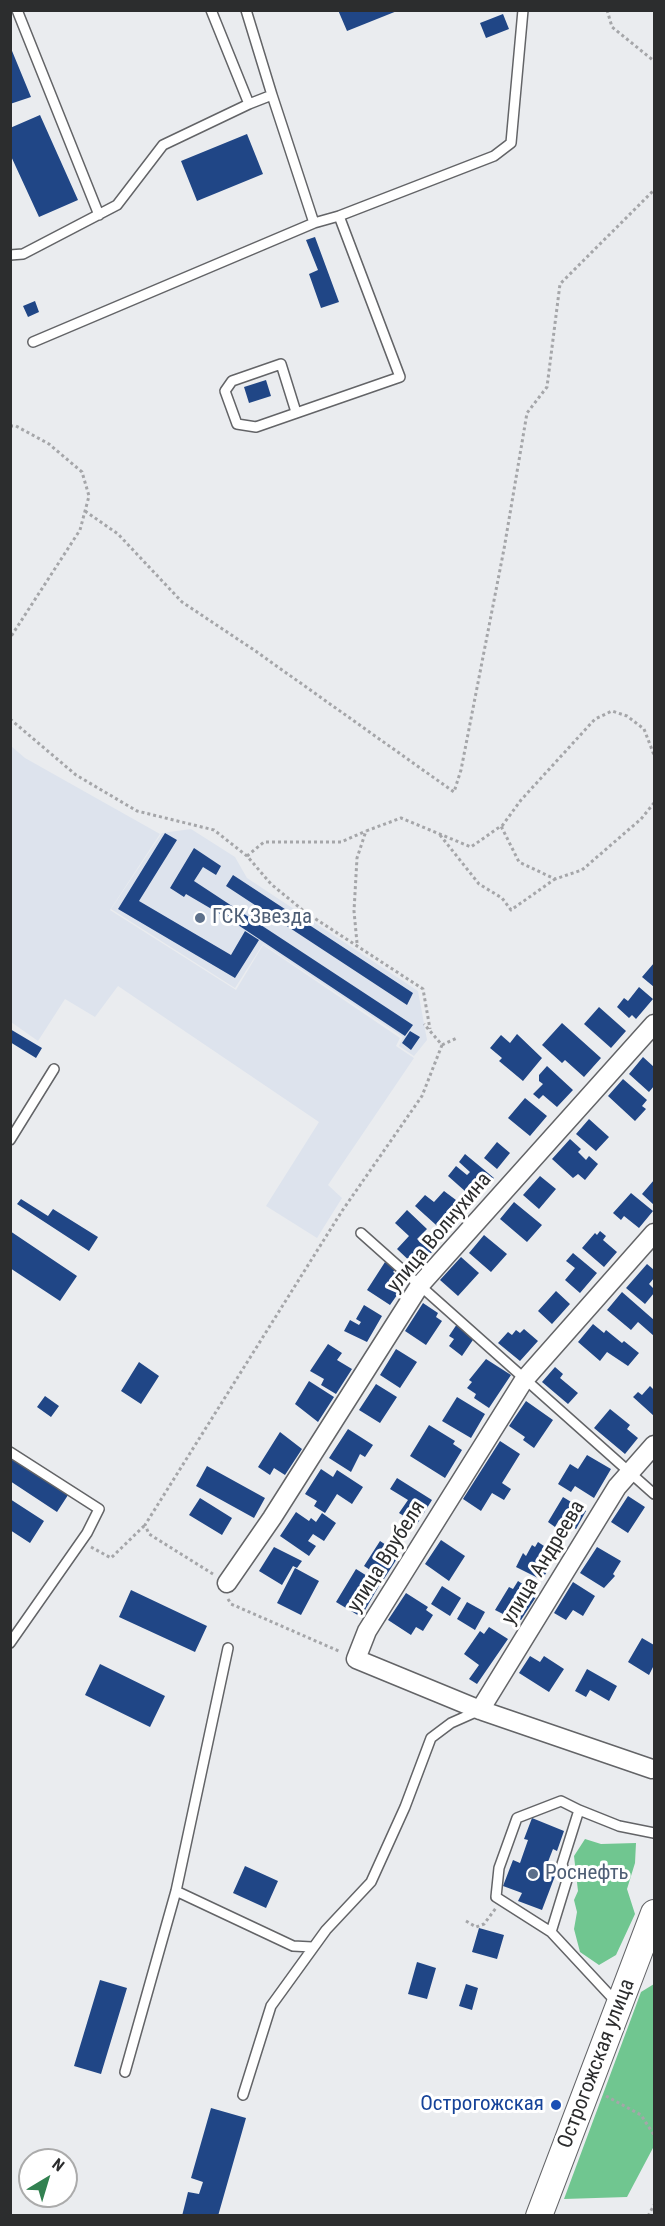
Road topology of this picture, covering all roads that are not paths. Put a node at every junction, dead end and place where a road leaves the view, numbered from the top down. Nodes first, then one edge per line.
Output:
1 (17, 10) edge
2 (211, 10) edge
3 (246, 10) edge
4 (523, 10) edge
5 (272, 95) junction
6 (249, 104) junction
7 (99, 215) junction
8 (339, 216) junction
9 (314, 223) junction
10 (10, 255) edge
11 (33, 342) dead end
12 (296, 412) junction
13 (654, 1024) edge
14 (54, 1069) dead end
15 (10, 1140) edge
16 (361, 1233) dead end
17 (654, 1233) edge
18 (420, 1285) junction
19 (524, 1380) junction
20 (654, 1445) edge
21 (10, 1452) edge
22 (630, 1473) junction
23 (654, 1494) edge
24 (227, 1583) road end
25 (10, 1643) edge
26 (228, 1648) dead end
27 (480, 1710) junction
28 (653, 1768) edge
29 (579, 1810) junction
30 (654, 1833) edge
31 (176, 1891) junction
32 (654, 1913) edge
33 (551, 1932) junction
34 (312, 1947) junction
35 (619, 2006) junction
36 (125, 2072) dead end
37 (243, 2095) dead end
38 (539, 2216) edge

1 - 7 lane
2 - 6 lane
3 - 5 lane
4 - 8 lane
5 - 6 lane
5 - 9 lane
6 - 7 lane
7 - 10 lane
8 - 9 lane
8 - 12 lane
9 - 11 lane
12 - 12 lane
13 - 18 street, улица Волнухина
14 - 15 lane
16 - 18 lane
17 - 19 street, улица Врубеля
18 - 19 lane
18 - 24 street, улица Волнухина
19 - 22 lane
19 - 27 street, улица Врубеля
20 - 22 street, улица Андреева
21 - 25 lane
22 - 23 lane
22 - 27 street, улица Андреева
26 - 31 lane
27 - 28 street
27 - 34 lane
29 - 30 lane
29 - 33 lane
29 - 33 lane
31 - 34 lane
31 - 36 lane
32 - 35 street, Острогожская улица
33 - 35 lane
34 - 37 lane
35 - 38 street, Острогожская улица

